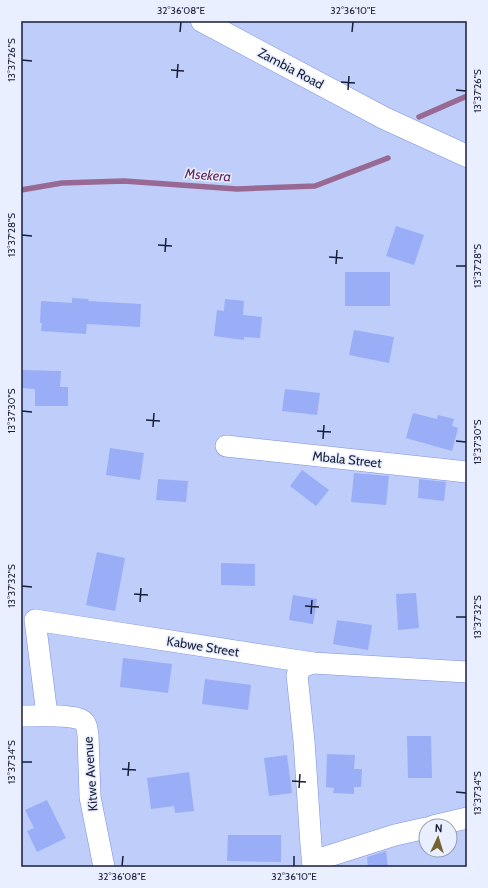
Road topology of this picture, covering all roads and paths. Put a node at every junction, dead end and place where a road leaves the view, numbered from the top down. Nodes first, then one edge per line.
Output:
1 (202, 21) edge
2 (467, 156) edge
3 (226, 446) dead end
4 (467, 472) edge
5 (313, 663) junction
6 (467, 672) edge
7 (21, 716) edge
8 (47, 716) junction
9 (418, 830) edge
10 (313, 864) edge
11 (104, 867) edge

1 - 2 street, Zambia Road
3 - 4 street, Mbala Street
5 - 6 street, Kabwe Street
5 - 8 street, Kabwe Street
5 - 10 street
7 - 8 street, Kitwe Avenue
8 - 11 street, Kitwe Avenue
9 - 10 street

